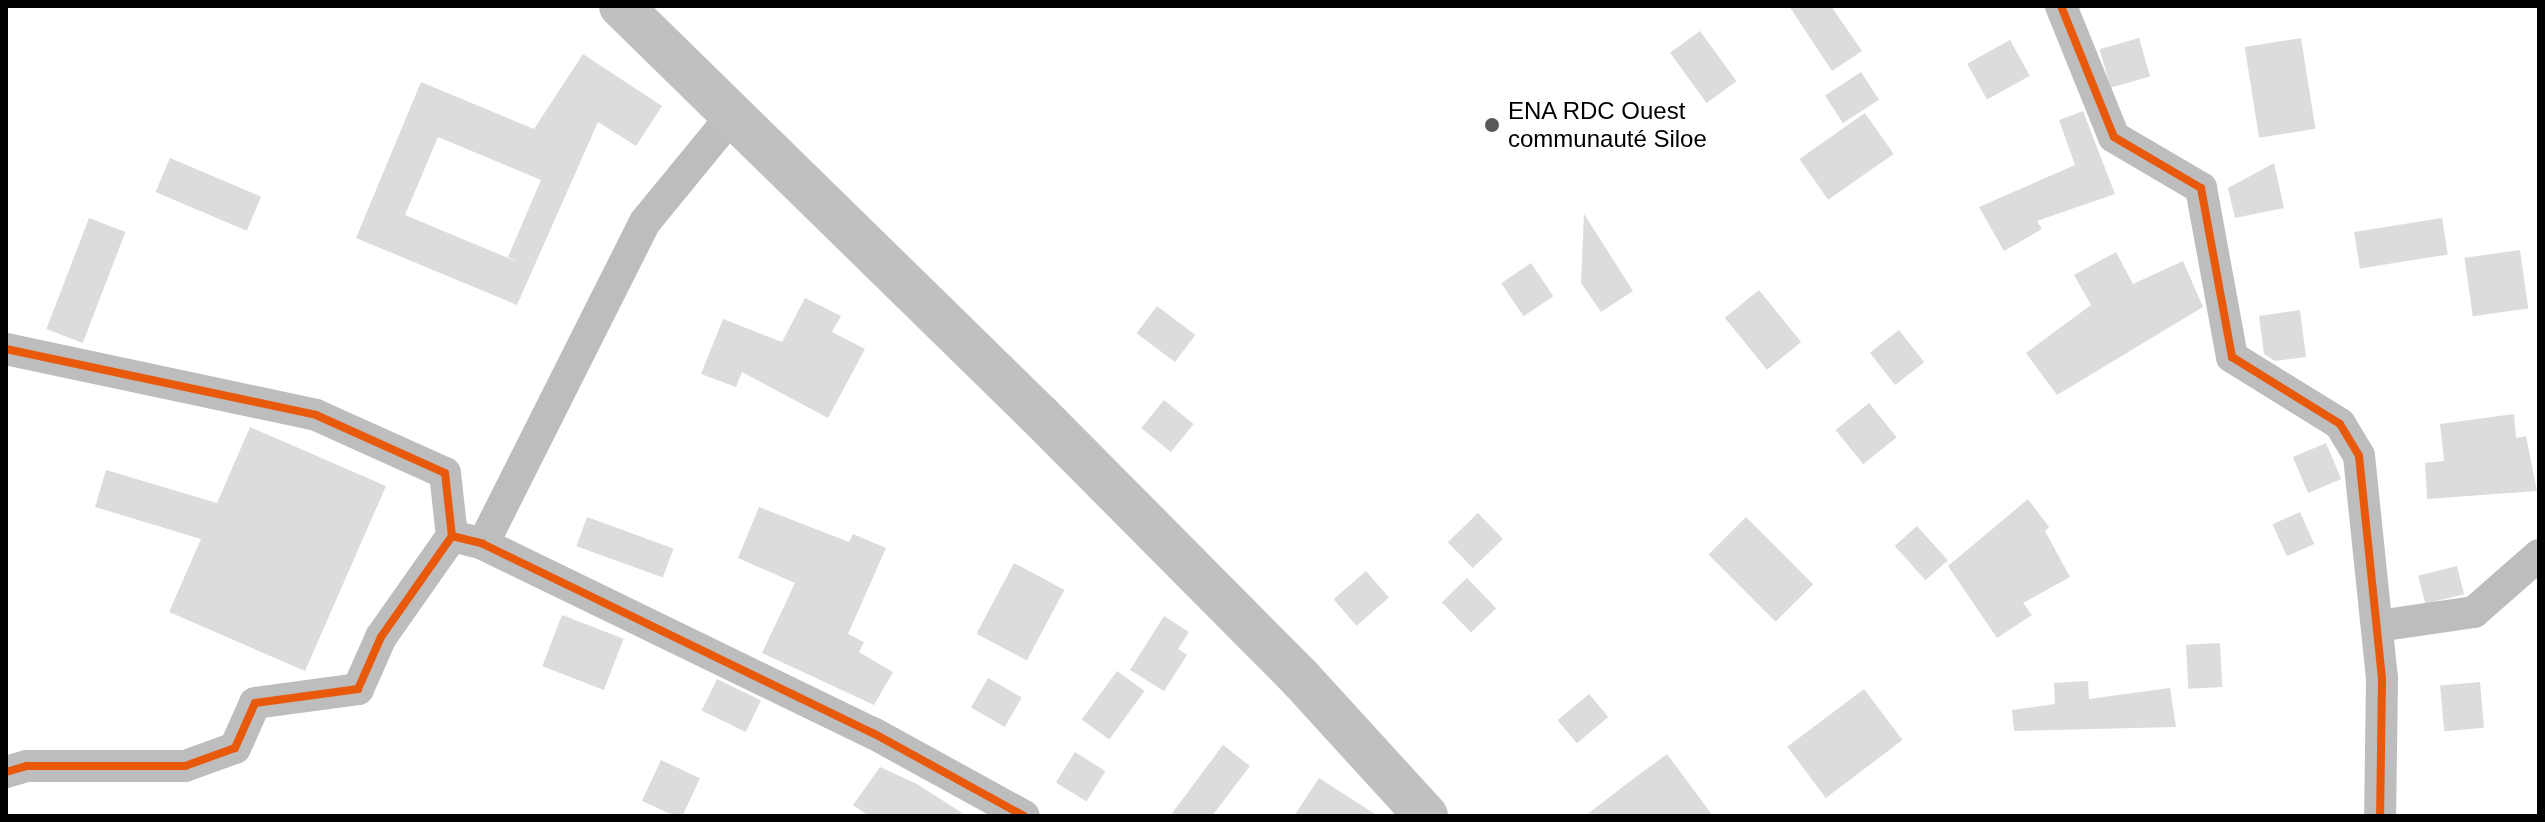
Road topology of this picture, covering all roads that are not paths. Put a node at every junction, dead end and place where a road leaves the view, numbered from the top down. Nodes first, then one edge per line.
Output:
1 (621, 6) edge
2 (2061, 6) edge
3 (730, 118) junction
4 (6, 349) edge
5 (452, 536) junction
6 (483, 544) junction
7 (2539, 555) edge
8 (2378, 626) junction
9 (6, 772) edge
10 (1024, 816) edge
11 (1426, 816) edge
12 (2380, 816) edge

1 - 3 main road
2 - 8 street
3 - 6 street
3 - 11 main road
4 - 5 street
5 - 6 street
5 - 9 street
6 - 10 street
7 - 8 street
8 - 12 street

